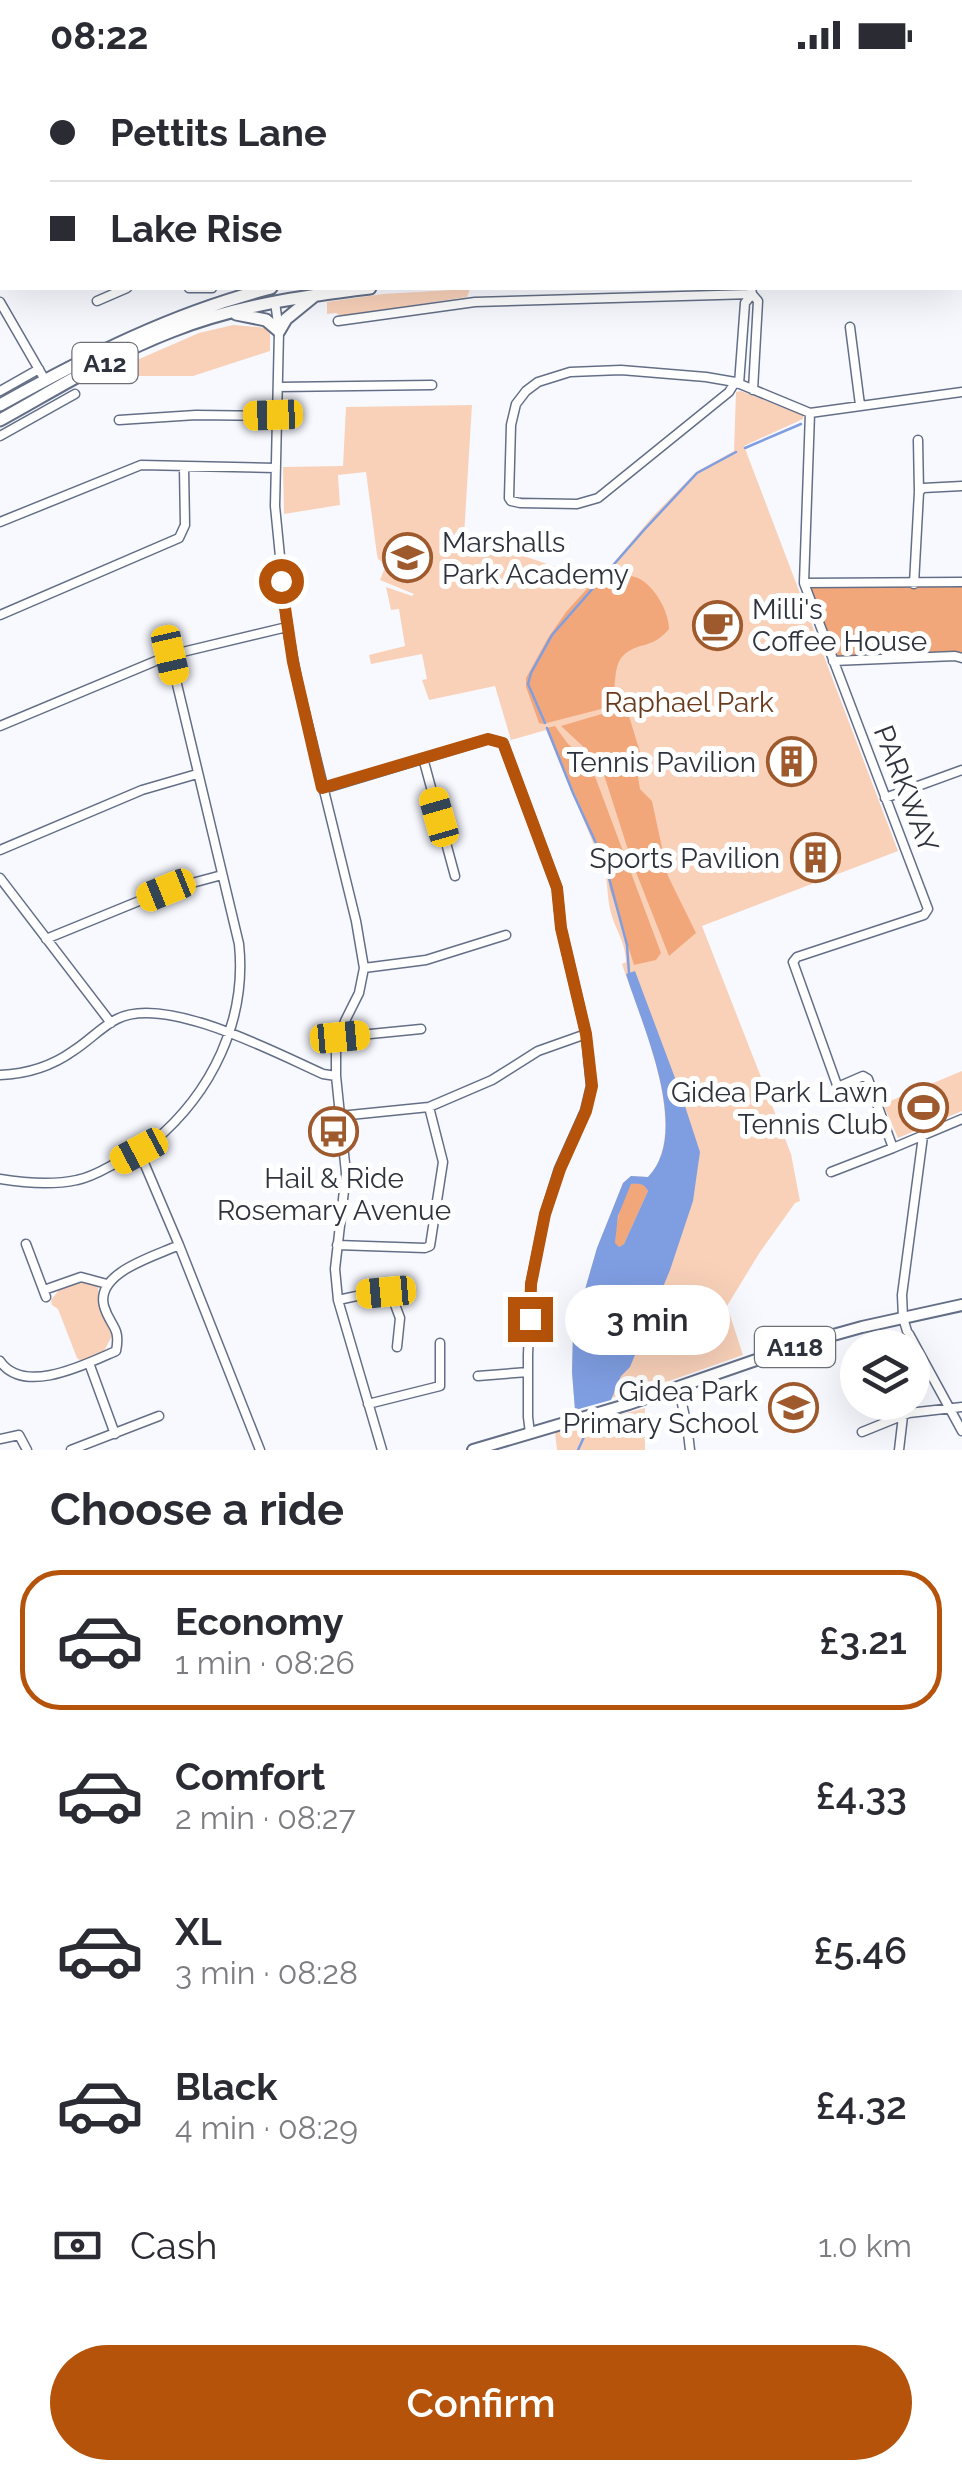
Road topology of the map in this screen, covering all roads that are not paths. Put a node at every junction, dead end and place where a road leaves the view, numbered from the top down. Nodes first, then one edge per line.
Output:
1 (122, 290) edge
2 (248, 290) edge
3 (266, 290) edge
4 (273, 290) edge
5 (352, 290) edge
6 (475, 290) dead end
7 (752, 290) edge
8 (317, 294) junction
9 (236, 298) junction
10 (97, 301) dead end
11 (0, 302) edge
12 (275, 302) junction
13 (475, 302) junction
14 (232, 312) junction
15 (338, 321) dead end
16 (850, 327) dead end
17 (279, 330) junction
18 (737, 383) junction
19 (432, 385) dead end
20 (48, 386) junction
21 (278, 387) junction
22 (753, 390) junction
23 (0, 391) edge
24 (962, 392) edge
25 (75, 394) dead end
26 (0, 405) edge
27 (860, 405) junction
28 (810, 413) junction
29 (278, 416) junction
30 (0, 420) edge
31 (119, 420) dead end
32 (0, 436) edge
33 (918, 440) dead end
34 (184, 467) junction
35 (276, 468) junction
36 (962, 486) edge
37 (918, 492) junction
38 (0, 522) edge
39 (962, 582) edge
40 (804, 583) junction
41 (914, 584) junction
42 (0, 615) edge
43 (286, 628) junction
44 (170, 655) junction
45 (962, 658) edge
46 (833, 661) junction
47 (0, 726) edge
48 (423, 758) junction
49 (962, 770) edge
50 (197, 774) junction
51 (322, 788) junction
52 (885, 798) junction
53 (0, 850) edge
54 (222, 875) junction
55 (456, 876) dead end
56 (0, 878) edge
57 (506, 935) dead end
58 (46, 939) junction
59 (364, 968) junction
60 (111, 1022) junction
61 (422, 1029) dead end
62 (230, 1033) junction
63 (586, 1034) junction
64 (340, 1037) junction
65 (0, 1075) edge
66 (336, 1076) junction
67 (429, 1106) junction
68 (340, 1116) junction
69 (962, 1119) edge
70 (923, 1136) junction
71 (893, 1148) junction
72 (139, 1151) junction
73 (831, 1172) dead end
74 (0, 1178) edge
75 (26, 1244) dead end
76 (179, 1245) junction
77 (337, 1245) junction
78 (107, 1284) junction
79 (338, 1300) junction
80 (962, 1305) edge
81 (903, 1318) junction
82 (440, 1343) dead end
83 (397, 1347) dead end
84 (71, 1356) dead end
85 (0, 1361) edge
86 (90, 1363) junction
87 (75, 1367) junction
88 (528, 1372) junction
89 (478, 1376) dead end
90 (678, 1386) junction
91 (368, 1404) junction
92 (962, 1407) edge
93 (950, 1408) junction
94 (930, 1411) edge
95 (159, 1416) dead end
96 (893, 1420) edge
97 (903, 1420) edge
98 (962, 1431) edge
99 (862, 1432) dead end
100 (530, 1433) junction
101 (115, 1434) junction
102 (0, 1439) edge
103 (513, 1444) edge
104 (26, 1450) edge
105 (71, 1450) edge
106 (260, 1450) edge
107 (382, 1450) edge
108 (472, 1450) edge
109 (690, 1450) edge
110 (899, 1450) edge

1 - 10 street
2 - 9 highway
3 - 9 highway, A12
4 - 12 highway
5 - 8 highway, A12
6 - 13 street
7 - 13 street
7 - 18 street
7 - 22 street
8 - 12 highway, A12
8 - 17 highway
9 - 20 highway, A12
11 - 20 street
12 - 14 highway, A12
12 - 17 street
13 - 15 street
14 - 17 highway
14 - 20 highway, A12
16 - 27 street
17 - 21 street
18 - 18 street
18 - 22 street
19 - 21 street
20 - 23 street
20 - 25 street
20 - 26 highway, A12
20 - 30 highway, A12
20 - 32 street
21 - 29 street
22 - 28 street
24 - 27 street
27 - 28 street
28 - 40 street, PARKWAY
29 - 31 street
29 - 35 street
33 - 37 street
34 - 35 street
34 - 38 street
34 - 42 street
35 - 43 street
36 - 37 street
37 - 41 street
39 - 41 street
40 - 41 street
40 - 46 street, PARKWAY
43 - 44 street
43 - 51 street
44 - 47 street
44 - 50 street
45 - 46 street
46 - 52 street, PARKWAY
48 - 51 street
48 - 55 street
48 - 63 street
49 - 52 street
50 - 53 street
50 - 54 street
51 - 59 street
52 - 71 street, PARKWAY
54 - 58 street
54 - 62 street
56 - 58 street
57 - 59 street
58 - 60 street
59 - 64 street
60 - 62 street
60 - 65 street
61 - 64 street
62 - 66 street
62 - 72 street
63 - 67 street
63 - 88 street
64 - 66 street
66 - 68 street
67 - 68 street
67 - 77 street
68 - 77 street
69 - 70 street
70 - 71 street
70 - 81 street
71 - 73 street
72 - 74 street
72 - 76 street
75 - 78 street
76 - 78 street
76 - 106 street
77 - 79 street
78 - 86 street
79 - 83 street
79 - 91 street
80 - 81 main road, A118
81 - 90 main road, A118
81 - 93 street
82 - 91 street
84 - 87 street
85 - 87 street
86 - 87 street
86 - 101 street
88 - 89 street
88 - 100 street
90 - 100 main road, A118
90 - 109 street
91 - 107 street
92 - 93 street
93 - 94 street
93 - 98 street
95 - 101 street
96 - 99 street
97 - 110 street
100 - 103 main road, A118
101 - 105 street
102 - 104 street
103 - 108 main road, A118

